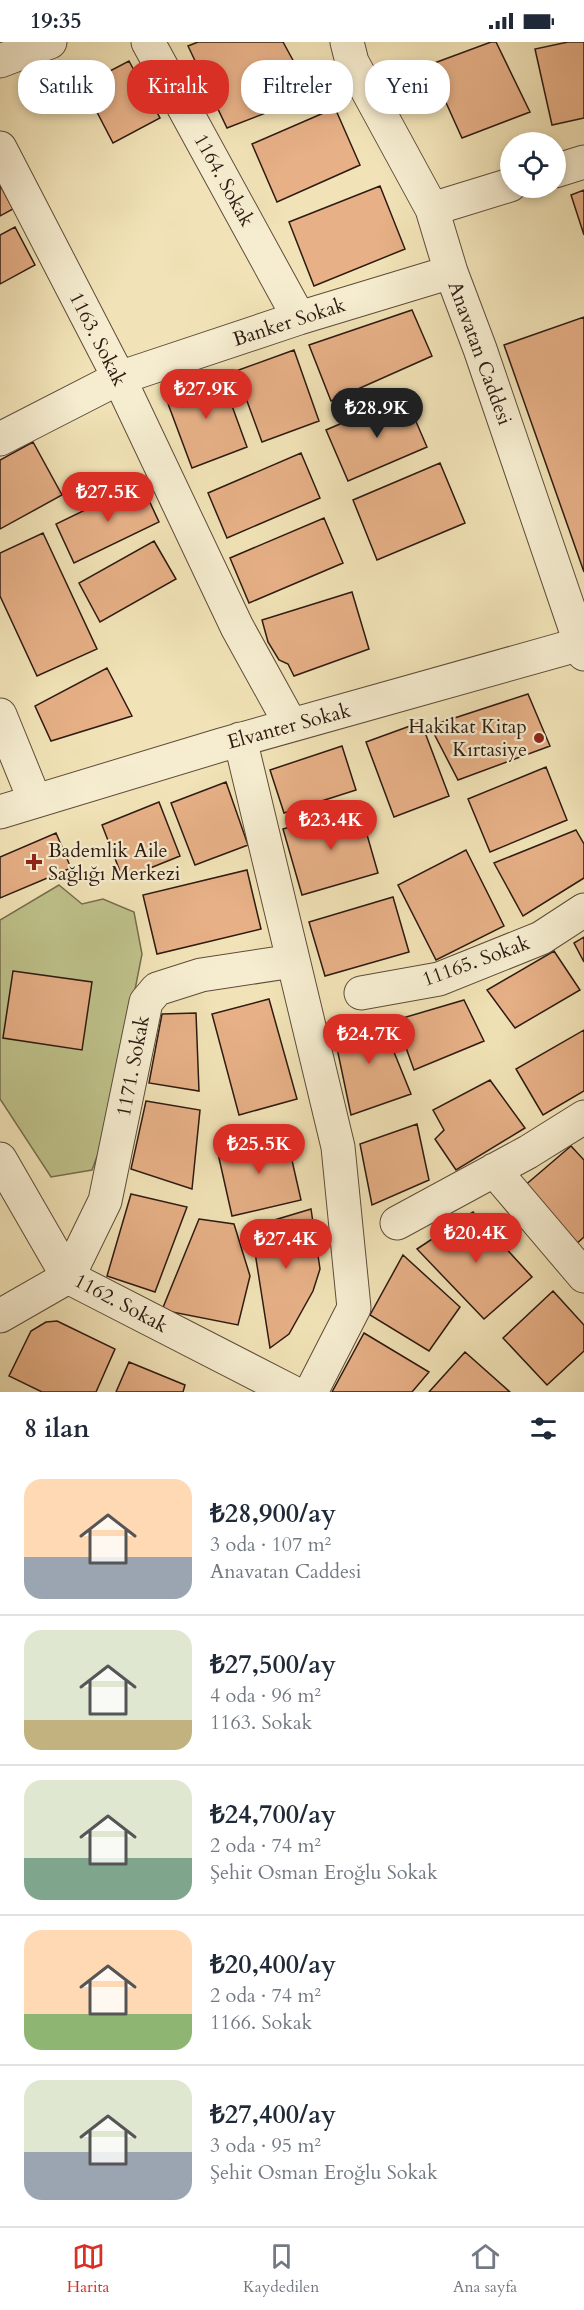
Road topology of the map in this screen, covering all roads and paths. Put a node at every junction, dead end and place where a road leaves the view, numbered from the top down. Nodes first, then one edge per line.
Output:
1 (51, 42) edge
2 (148, 42) edge
3 (343, 49) edge
4 (0, 61) edge
5 (0, 148) edge
6 (584, 162) edge
7 (566, 168) edge
8 (500, 188) edge
9 (432, 209) junction
10 (451, 272) junction
11 (299, 318) junction
12 (119, 378) junction
13 (0, 439) edge
14 (583, 648) edge
15 (0, 715) edge
16 (291, 725) junction
17 (240, 739) junction
18 (35, 801) junction
19 (0, 812) edge
20 (584, 910) edge
21 (293, 961) junction
22 (361, 993) dead end
23 (584, 1117) edge
24 (0, 1159) edge
25 (494, 1170) junction
26 (397, 1223) dead end
27 (584, 1276) edge
28 (68, 1277) junction
29 (0, 1316) edge
30 (292, 1392) edge
31 (311, 1392) edge

1 - 4 street
2 - 11 street, 1164. Sokak
3 - 9 street, Anavatan Caddesi
5 - 12 street, 1163. Sokak
6 - 7 street
8 - 9 street
9 - 10 street, Anavatan Caddesi
10 - 11 street, Banker Sokak
10 - 14 street, Anavatan Caddesi
11 - 12 street, Banker Sokak
12 - 13 street, Banker Sokak
12 - 16 street, 1163. Sokak
14 - 16 street, Elvanter Sokak
15 - 18 street
16 - 17 street, Elvanter Sokak
17 - 18 street, Elvanter Sokak
17 - 21 street
18 - 19 street, Elvanter Sokak
20 - 22 street, 11165. Sokak
21 - 28 street, 1171. Sokak
21 - 31 street
23 - 25 street
24 - 28 street, 1162. Sokak
25 - 26 street
25 - 27 street
28 - 29 street
28 - 30 street, 1162. Sokak

